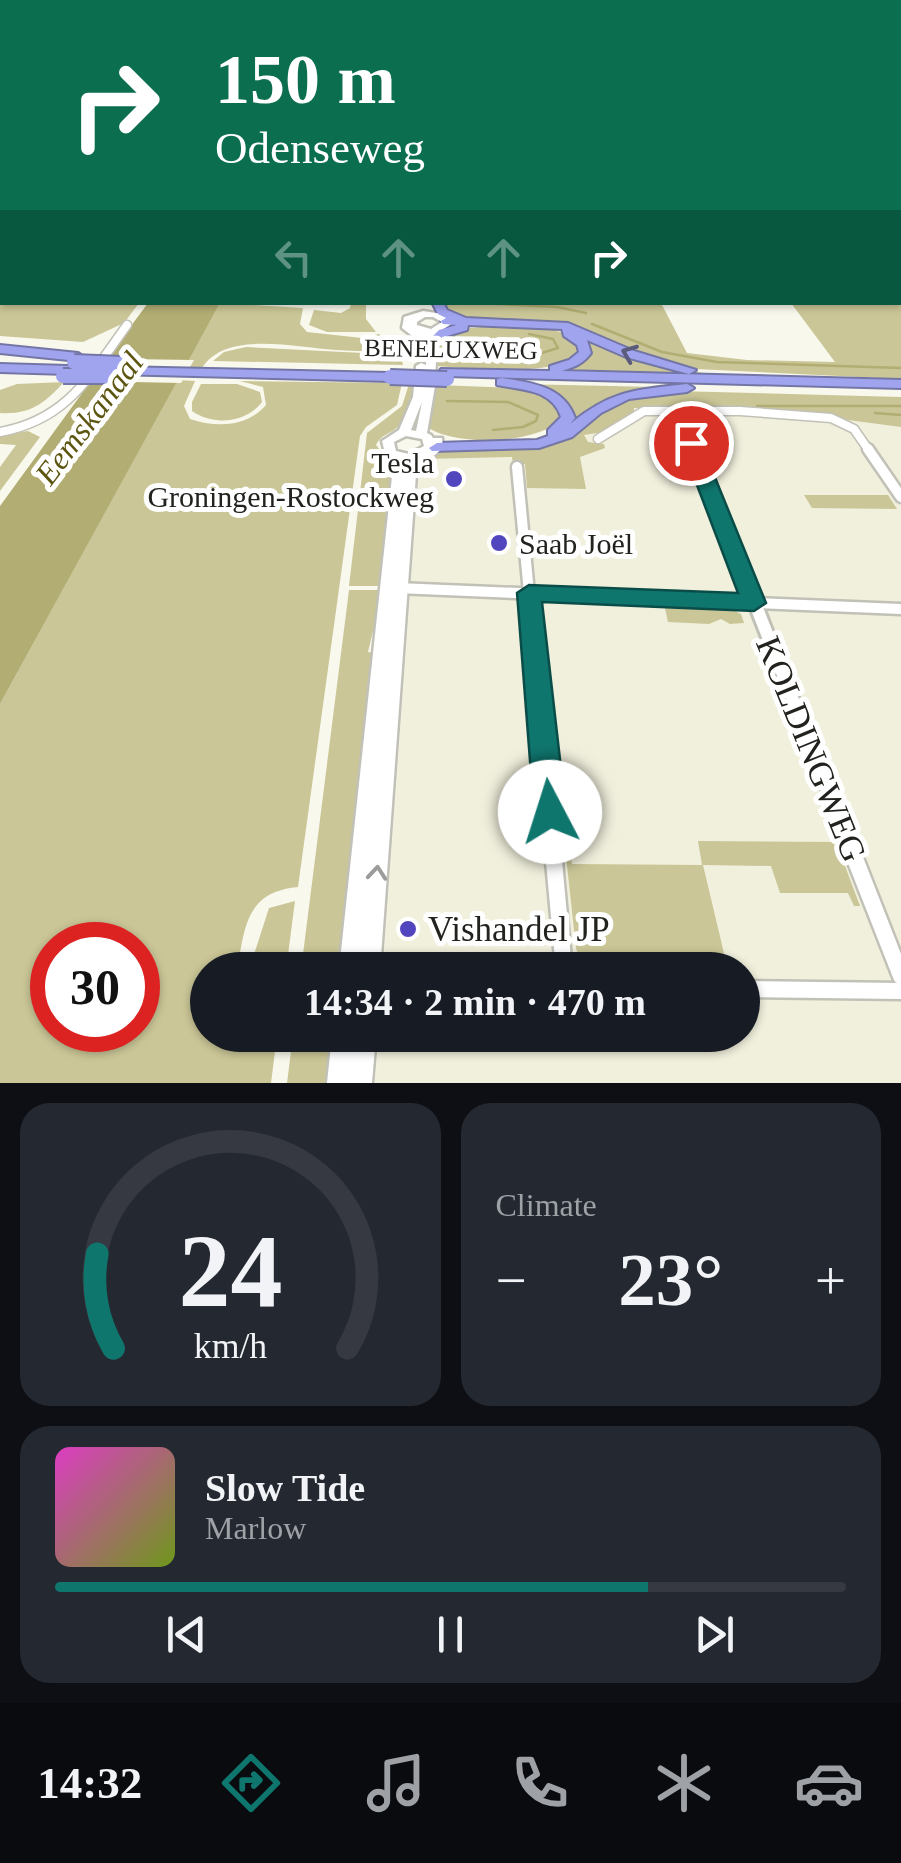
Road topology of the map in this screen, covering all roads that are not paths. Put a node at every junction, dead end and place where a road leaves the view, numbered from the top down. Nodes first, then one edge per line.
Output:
1 (430, 307) edge
2 (447, 323) junction
3 (470, 323) junction
4 (126, 325) dead end
5 (424, 336) junction
6 (0, 350) edge
7 (0, 364) edge
8 (71, 366) junction
9 (214, 370) junction
10 (470, 372) junction
11 (447, 375) junction
12 (0, 377) edge
13 (486, 380) junction
14 (794, 380) junction
15 (712, 386) junction
16 (901, 387) edge
17 (678, 411) junction
18 (0, 432) edge
19 (424, 434) junction
20 (598, 439) dead end
21 (408, 462) junction
22 (516, 468) dead end
23 (901, 497) edge
24 (395, 588) junction
25 (529, 593) junction
26 (754, 603) junction
27 (901, 609) edge
28 (352, 952) edge
29 (370, 952) edge
30 (562, 952) edge
31 (901, 976) edge
32 (760, 989) edge
33 (901, 991) edge
34 (342, 1052) edge
35 (363, 1052) edge
36 (339, 1083) edge
37 (360, 1083) edge

1 - 2 street
1 - 3 highway
1 - 5 street
2 - 3 highway
2 - 5 street
3 - 5 highway
3 - 10 highway
14 -> 3 highway
4 - 18 street
5 - 19 main road
6 - 8 highway
7 - 8 highway, BENELUXWEG
8 - 9 highway, BENELUXWEG, bridge
8 - 9 highway, BENELUXWEG, bridge
8 - 12 highway
9 - 11 highway, BENELUXWEG, bridge
10 - 11 highway, BENELUXWEG
10 - 14 highway, BENELUXWEG
11 - 13 highway, BENELUXWEG
13 - 15 highway, BENELUXWEG
13 - 19 highway
14 - 16 highway, BENELUXWEG
15 - 16 highway, BENELUXWEG
15 - 19 highway
17 - 20 street
17 - 23 street
17 - 26 street, KOLDINGWEG
19 - 21 street
19 - 21 street
21 - 24 street
22 - 25 street
24 - 25 street
24 - 28 street
29 -> 24 street
25 - 26 street
25 - 30 street
26 - 27 street
26 - 31 street, KOLDINGWEG
32 - 33 street
34 - 36 street
35 - 37 street

